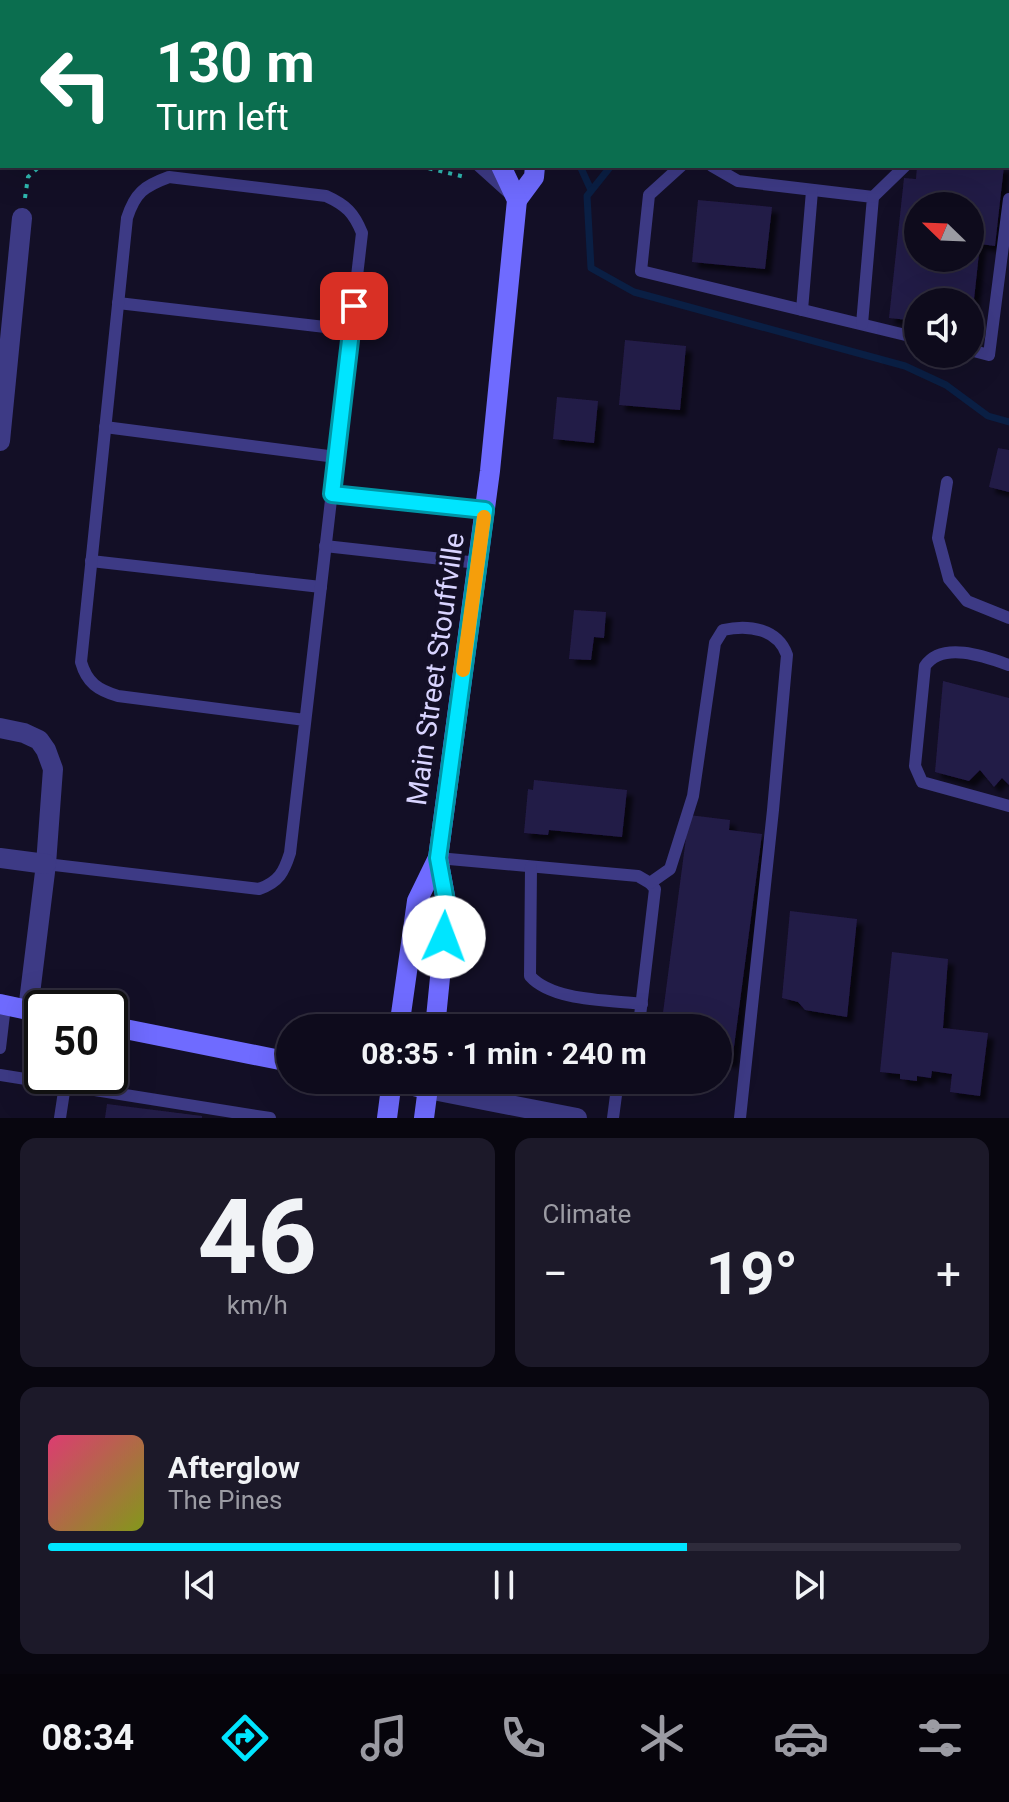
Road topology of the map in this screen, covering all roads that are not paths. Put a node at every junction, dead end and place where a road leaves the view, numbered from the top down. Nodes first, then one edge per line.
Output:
1 (481, 168) edge
2 (502, 168) edge
3 (535, 168) edge
4 (679, 168) edge
5 (715, 168) edge
6 (903, 168) edge
7 (812, 191) junction
8 (873, 197) junction
9 (1009, 199) edge
10 (517, 200) junction
11 (22, 218) dead end
12 (118, 303) junction
13 (802, 310) junction
14 (862, 324) junction
15 (351, 330) junction
16 (904, 334) edge
17 (984, 354) edge
18 (105, 427) junction
19 (0, 441) edge
20 (336, 457) junction
21 (947, 482) dead end
22 (332, 494) junction
23 (485, 510) junction
24 (325, 546) junction
25 (91, 561) junction
26 (478, 563) junction
27 (321, 587) junction
28 (1009, 618) edge
29 (1009, 665) edge
30 (305, 720) junction
31 (0, 728) edge
32 (1009, 806) edge
33 (0, 858) edge
34 (438, 858) junction
35 (46, 864) junction
36 (531, 867) junction
37 (650, 883) junction
38 (37, 990) edge
39 (642, 1004) junction
40 (3, 1005) edge
41 (24, 1009) edge
42 (401, 1014) edge
43 (436, 1014) edge
44 (640, 1014) edge
45 (128, 1030) edge
46 (0, 1048) edge
47 (276, 1059) edge
48 (0, 1075) edge
49 (24, 1079) edge
50 (64, 1094) edge
51 (121, 1094) edge
52 (388, 1094) edge
53 (427, 1094) edge
54 (472, 1094) edge
55 (616, 1094) edge
56 (60, 1118) edge
57 (270, 1118) edge
58 (387, 1118) edge
59 (424, 1118) edge
60 (577, 1118) edge
61 (613, 1118) edge
62 (740, 1118) edge

1 - 10 lane
2 - 10 main road
3 - 10 main road, Main Street Stouffville
4 - 13 lane
5 - 7 lane
6 - 8 lane
7 - 8 lane
7 - 13 lane
8 - 14 lane
9 - 17 lane
10 - 23 main road, Main Street Stouffville
11 - 19 street
12 - 15 lane
12 - 15 lane
12 - 18 lane
13 - 14 lane
14 - 16 lane
15 - 20 lane
18 - 20 lane
18 - 25 lane
20 - 22 lane
21 - 28 lane
22 - 23 lane
22 - 24 lane
23 - 26 main road, Main Street Stouffville
24 - 26 lane
24 - 27 lane
25 - 27 lane
25 - 30 lane
26 - 34 main road, Main Street Stouffville
27 - 30 lane
29 - 32 lane
30 - 35 lane
31 - 35 street
33 - 35 street
34 - 36 lane
34 - 42 main road, Main Street Stouffville
34 - 43 main road, Main Street Stouffville
35 - 38 street
36 - 37 lane
36 - 39 lane
37 - 39 lane
37 - 62 lane
39 - 44 lane
40 - 41 main road
40 - 46 lane
45 - 47 main road
48 - 49 lane
50 - 56 lane
51 - 57 lane
52 - 58 main road
53 - 59 main road
54 - 60 street
55 - 61 lane

